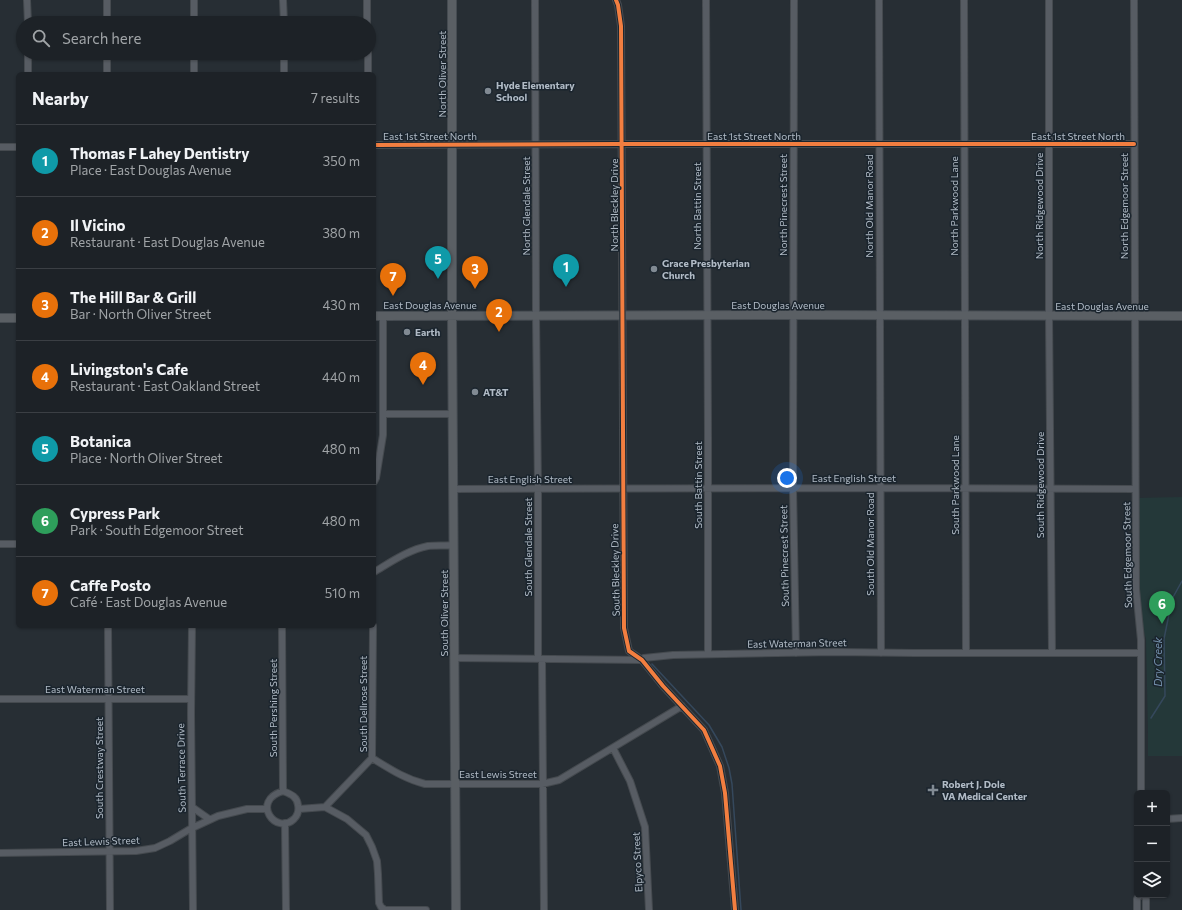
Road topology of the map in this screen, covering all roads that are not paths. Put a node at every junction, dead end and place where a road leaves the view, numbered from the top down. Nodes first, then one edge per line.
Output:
1 (27, 0) edge
2 (107, 0) edge
3 (194, 0) edge
4 (284, 0) edge
5 (367, 0) edge
6 (452, 0) edge
7 (535, 0) edge
8 (616, 0) edge
9 (706, 0) edge
10 (794, 0) edge
11 (879, 0) edge
12 (964, 0) edge
13 (1049, 0) edge
14 (1134, 0) edge
15 (28, 16) edge
16 (107, 16) edge
17 (194, 16) edge
18 (284, 16) edge
19 (367, 16) edge
20 (28, 60) edge
21 (107, 60) edge
22 (194, 60) edge
23 (284, 60) edge
24 (368, 60) edge
25 (28, 72) edge
26 (107, 72) edge
27 (194, 72) edge
28 (284, 72) edge
29 (368, 72) edge
30 (452, 144) junction
31 (536, 144) junction
32 (622, 144) junction
33 (707, 144) junction
34 (793, 144) junction
35 (879, 144) junction
36 (964, 144) junction
37 (1049, 144) junction
38 (1134, 144) junction
39 (376, 145) edge
40 (0, 147) edge
41 (16, 147) edge
42 (452, 315) junction
43 (536, 315) junction
44 (622, 315) junction
45 (793, 315) junction
46 (879, 315) junction
47 (376, 316) edge
48 (384, 316) junction
49 (707, 316) junction
50 (964, 316) junction
51 (1049, 316) junction
52 (1135, 316) junction
53 (1182, 316) edge
54 (0, 318) edge
55 (16, 318) edge
56 (383, 414) junction
57 (453, 414) junction
58 (376, 478) edge
59 (622, 488) junction
60 (708, 488) junction
61 (793, 488) junction
62 (880, 488) junction
63 (965, 488) junction
64 (1050, 488) junction
65 (453, 489) junction
66 (538, 489) junction
67 (1135, 489) junction
68 (0, 544) edge
69 (16, 544) edge
70 (454, 545) junction
71 (376, 571) edge
72 (108, 628) edge
73 (192, 628) edge
74 (282, 628) edge
75 (373, 628) edge
76 (796, 653) junction
77 (881, 653) junction
78 (1141, 653) junction
79 (708, 654) junction
80 (966, 654) junction
81 (1052, 654) junction
82 (454, 658) junction
83 (540, 659) junction
84 (642, 660) junction
85 (0, 699) edge
86 (109, 699) junction
87 (191, 699) junction
88 (682, 706) junction
89 (613, 748) junction
90 (372, 758) junction
91 (542, 784) junction
92 (455, 785) junction
93 (1141, 790) edge
94 (283, 791) junction
95 (192, 807) junction
96 (325, 808) junction
97 (267, 809) junction
98 (299, 809) junction
99 (1170, 818) edge
100 (1182, 818) edge
101 (209, 820) junction
102 (285, 823) junction
103 (192, 828) junction
104 (110, 852) junction
105 (0, 853) edge
106 (1138, 898) edge
107 (1146, 898) edge
108 (110, 910) edge
109 (193, 910) edge
110 (286, 910) edge
111 (426, 910) edge
112 (456, 910) edge
113 (544, 910) edge
114 (649, 910) edge
115 (735, 910) edge
116 (1136, 910) edge
117 (1146, 910) edge

1 - 15 street
2 - 16 street
3 - 17 street
4 - 18 street
5 - 19 street
6 - 30 main road, North Oliver Street
7 - 31 street, North Glendale Street
8 - 32 street, North Bleckley Drive
9 - 33 street, North Battin Street
10 - 34 street, North Pinecrest Street
11 - 35 street, North Old Manor Road
12 - 36 street, North Parkwood Lane
13 - 37 street, North Ridgewood Drive
14 - 38 street, North Edgemoor Street
20 - 25 street
21 - 26 street
22 - 27 street
23 - 28 street
24 - 29 street
30 - 31 street, East 1st Street North
30 - 39 street, East 1st Street North
30 - 42 main road, North Oliver Street
31 - 32 street, East 1st Street North
31 - 43 street, North Glendale Street
32 - 33 street, East 1st Street North
32 - 44 street, North Bleckley Drive
33 - 34 street, East 1st Street North
33 - 49 street, North Battin Street
34 - 35 street, East 1st Street North
34 - 45 street, North Pinecrest Street
35 - 36 street, East 1st Street North
35 - 46 street, North Old Manor Road
36 - 37 street, East 1st Street North
36 - 50 street, North Parkwood Lane
37 - 38 street, East 1st Street North
37 - 51 street, North Ridgewood Drive
38 - 52 street, North Edgemoor Street
40 - 41 street
42 - 43 main road, East Douglas Avenue
42 - 48 main road, East Douglas Avenue
42 - 57 main road, South Oliver Street
43 - 44 main road, East Douglas Avenue
43 - 66 street, South Glendale Street
44 - 49 main road, East Douglas Avenue
44 - 59 street, South Bleckley Drive
45 - 46 main road, East Douglas Avenue
45 - 49 main road, East Douglas Avenue
45 - 61 street, South Pinecrest Street
46 - 50 main road, East Douglas Avenue
46 - 62 street, South Old Manor Road
47 - 48 main road, East Douglas Avenue
48 - 56 street
49 - 60 street, South Battin Street
50 - 51 main road, East Douglas Avenue
50 - 63 street, South Parkwood Lane
51 - 52 main road, East Douglas Avenue
51 - 64 street, South Ridgewood Drive
52 - 53 main road, East Douglas Avenue
52 - 67 street, South Edgemoor Street
54 - 55 main road
56 - 57 street
56 - 58 street
57 - 65 main road, South Oliver Street
59 - 60 street, East English Street
59 - 66 street, East English Street
59 - 84 street, South Bleckley Drive
60 - 61 street, East English Street
60 - 79 street, South Battin Street
61 - 62 street, East English Street
61 - 76 street, South Pinecrest Street
62 - 63 street, East English Street
62 - 77 street, South Old Manor Road
63 - 64 street, East English Street
63 - 80 street, South Parkwood Lane
64 - 67 street, East English Street
64 - 81 street, South Ridgewood Drive
65 - 66 street, East English Street
65 - 70 main road, South Oliver Street
66 - 83 street, South Glendale Street
67 - 78 street, South Edgemoor Street
68 - 69 street
70 - 71 street
70 - 82 main road, South Oliver Street
72 - 86 street, South Crestway Street
73 - 87 street, South Terrace Drive
74 - 94 street, South Pershing Street
75 - 90 street, South Dellrose Street
76 - 77 street, East Waterman Street
76 - 79 street, East Waterman Street
77 - 80 street, East Waterman Street
78 - 81 street, East Waterman Street
78 - 93 street, South Edgemoor Street
79 - 84 street, East Waterman Street
80 - 81 street, East Waterman Street
82 - 83 street, East Waterman Street
82 - 92 main road, South Oliver Street
83 - 84 street, East Waterman Street
83 - 91 street, South Glendale Street
84 - 88 street, South Bleckley Drive
85 - 86 street, East Waterman Street
86 - 87 street, East Waterman Street
86 - 104 street, South Crestway Street
87 - 95 street, South Terrace Drive
88 - 89 street, East Lewis Street
88 - 115 street, South Bleckley Drive
89 - 91 street, East Lewis Street
89 - 114 street, Elpyco Street
90 - 92 street, East Lewis Street
90 - 96 street, South Dellrose Street
91 - 92 street, East Lewis Street
91 - 113 street, South Glendale Street
92 - 112 main road, South Oliver Street
94 - 97 street
94 - 98 street
95 - 101 street
95 - 103 street, South Terrace Drive
96 - 98 street
96 - 111 street
97 - 101 street, East Lewis Street
97 - 102 street
98 - 102 street
99 - 100 street
101 - 103 street, East Lewis Street
102 - 110 street
103 - 104 street, East Lewis Street
103 - 109 street, South Terrace Drive
104 - 105 street, East Lewis Street
104 - 108 street, South Crestway Street
106 - 116 street
107 - 117 street

